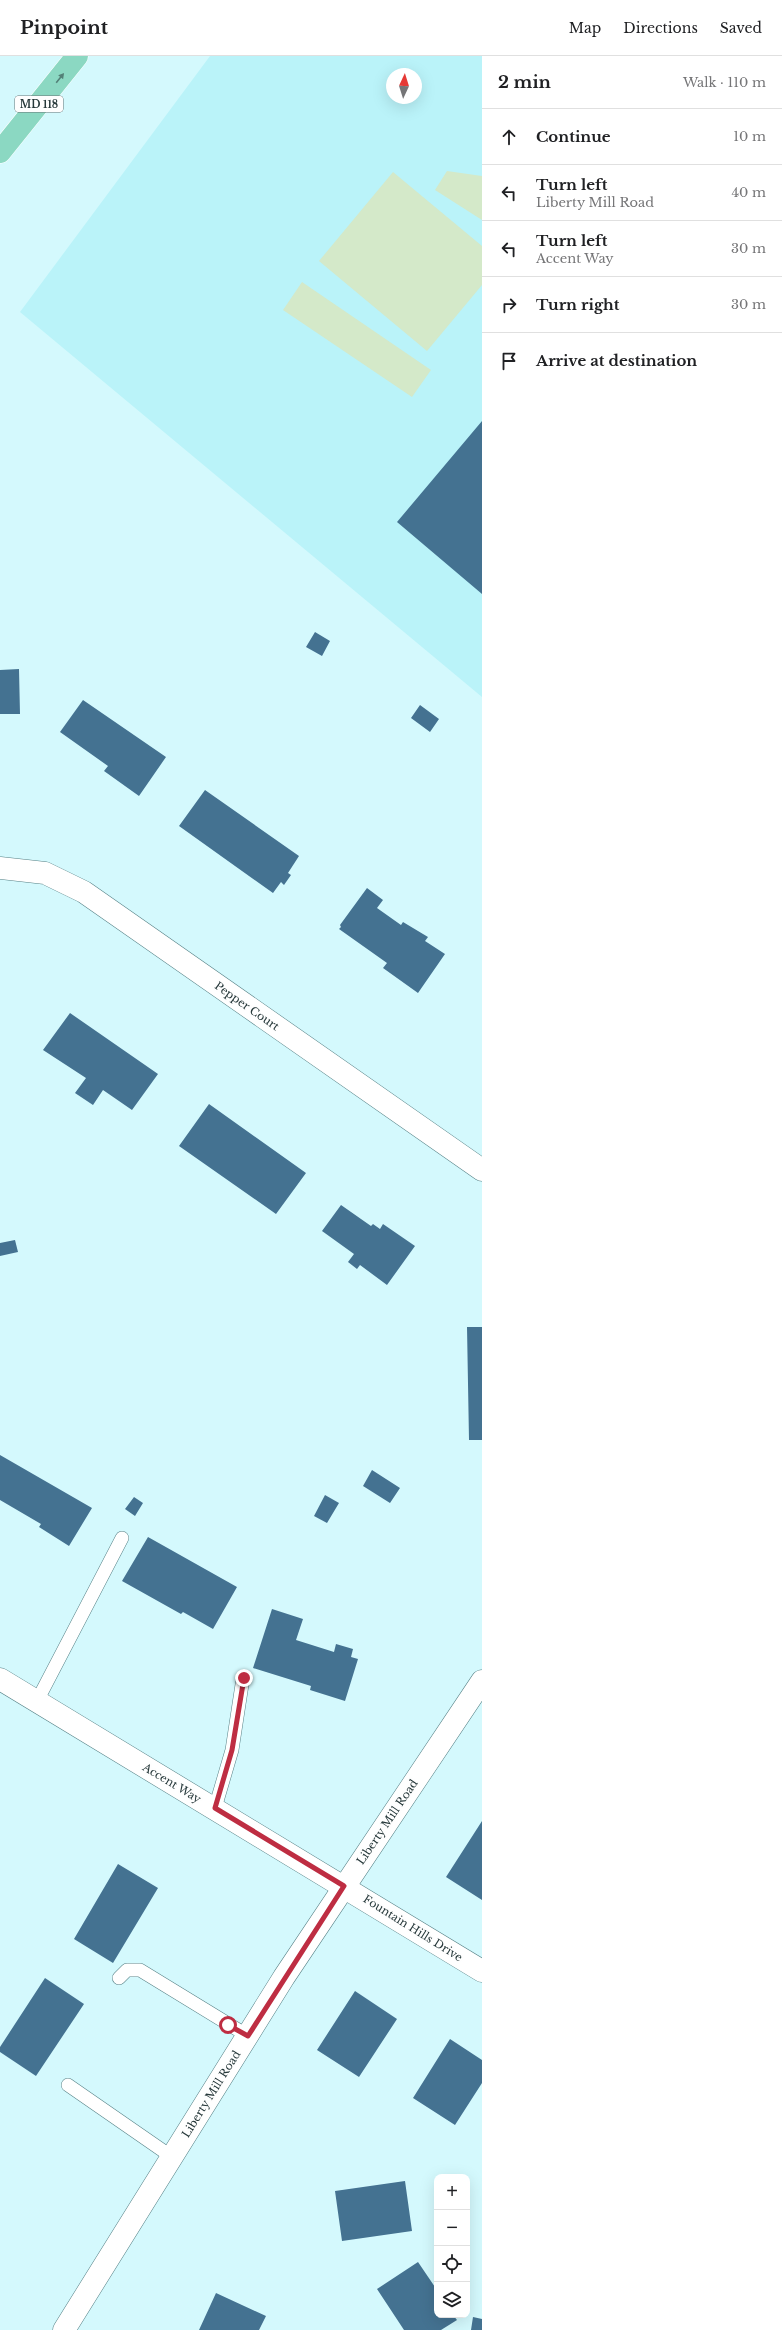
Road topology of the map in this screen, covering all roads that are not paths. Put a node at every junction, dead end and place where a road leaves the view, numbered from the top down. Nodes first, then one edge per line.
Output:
1 (77, 56) edge
2 (0, 152) edge
3 (0, 868) edge
4 (482, 1170) edge
5 (122, 1538) dead end
6 (244, 1678) dead end
7 (0, 1679) edge
8 (482, 1681) edge
9 (37, 1701) junction
10 (215, 1808) junction
11 (344, 1886) junction
12 (482, 1971) edge
13 (118, 1978) dead end
14 (248, 2036) junction
15 (68, 2085) dead end
16 (172, 2157) junction
17 (64, 2330) edge

2 -> 1 main road, MD 118
3 - 4 street, Pepper Court
5 - 9 lane
6 - 10 lane
7 - 9 street, Accent Way
8 - 11 street, Liberty Mill Road
9 - 10 street, Accent Way
10 - 11 street, Accent Way
11 - 12 street, Fountain Hills Drive
11 - 14 street, Liberty Mill Road
13 - 14 lane
14 - 16 street, Liberty Mill Road
15 - 16 lane
16 - 17 street, Liberty Mill Road

